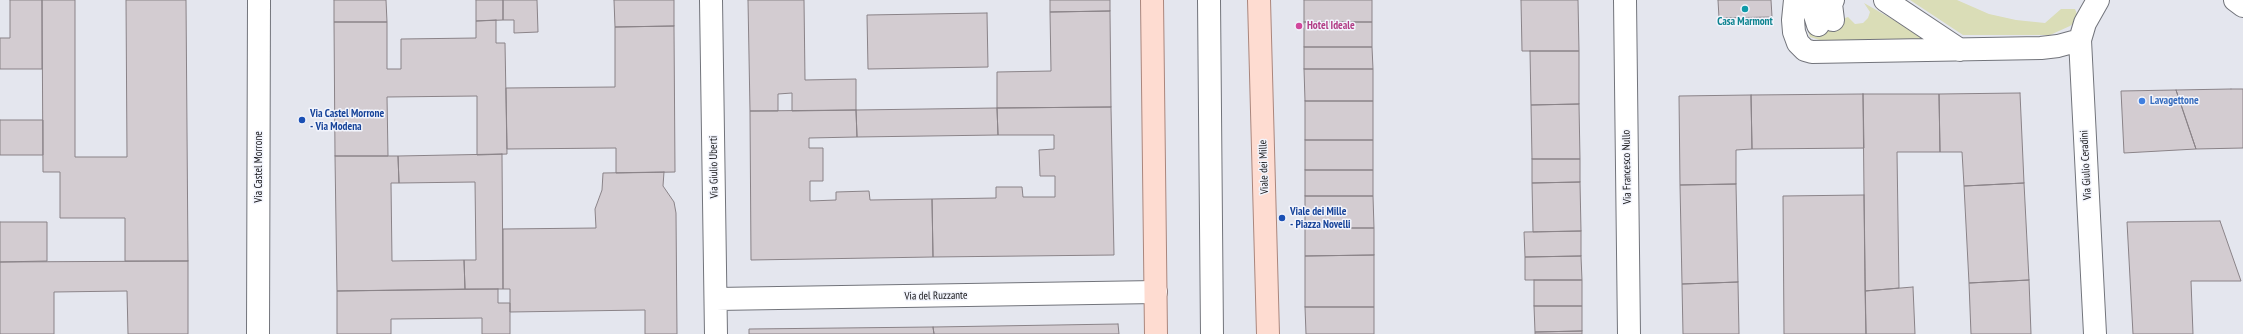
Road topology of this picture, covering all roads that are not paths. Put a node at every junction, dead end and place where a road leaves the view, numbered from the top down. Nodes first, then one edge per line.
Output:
1 (259, 0) edge
2 (711, 0) edge
3 (1152, 0) edge
4 (1209, 0) edge
5 (1259, 0) edge
6 (1625, 0) edge
7 (1795, 0) edge
8 (1815, 0) edge
9 (1885, 0) edge
10 (2098, 0) edge
11 (2235, 0) edge
12 (2243, 6) edge
13 (1828, 15) edge
14 (2080, 40) junction
15 (1960, 50) junction
16 (1156, 292) junction
17 (716, 299) junction
18 (258, 334) edge
19 (716, 334) edge
20 (1156, 334) edge
21 (1212, 334) edge
22 (1268, 334) edge
23 (1629, 334) edge
24 (2095, 334) edge

1 - 18 street, Via Castel Morrone
2 - 17 street, Via Giulio Uberti
3 - 16 main road
4 - 21 street
5 - 22 main road, Viale dei Mille
6 - 23 street, Via Francesco Nullo
7 - 15 street
8 - 13 street
9 - 15 street
10 - 14 street, Via Giulio Ceradini
11 - 12 street
14 - 15 street
14 - 24 street, Via Giulio Ceradini
16 - 17 street, Via del Ruzzante
16 - 20 main road
17 - 19 street, Via Giulio Uberti

